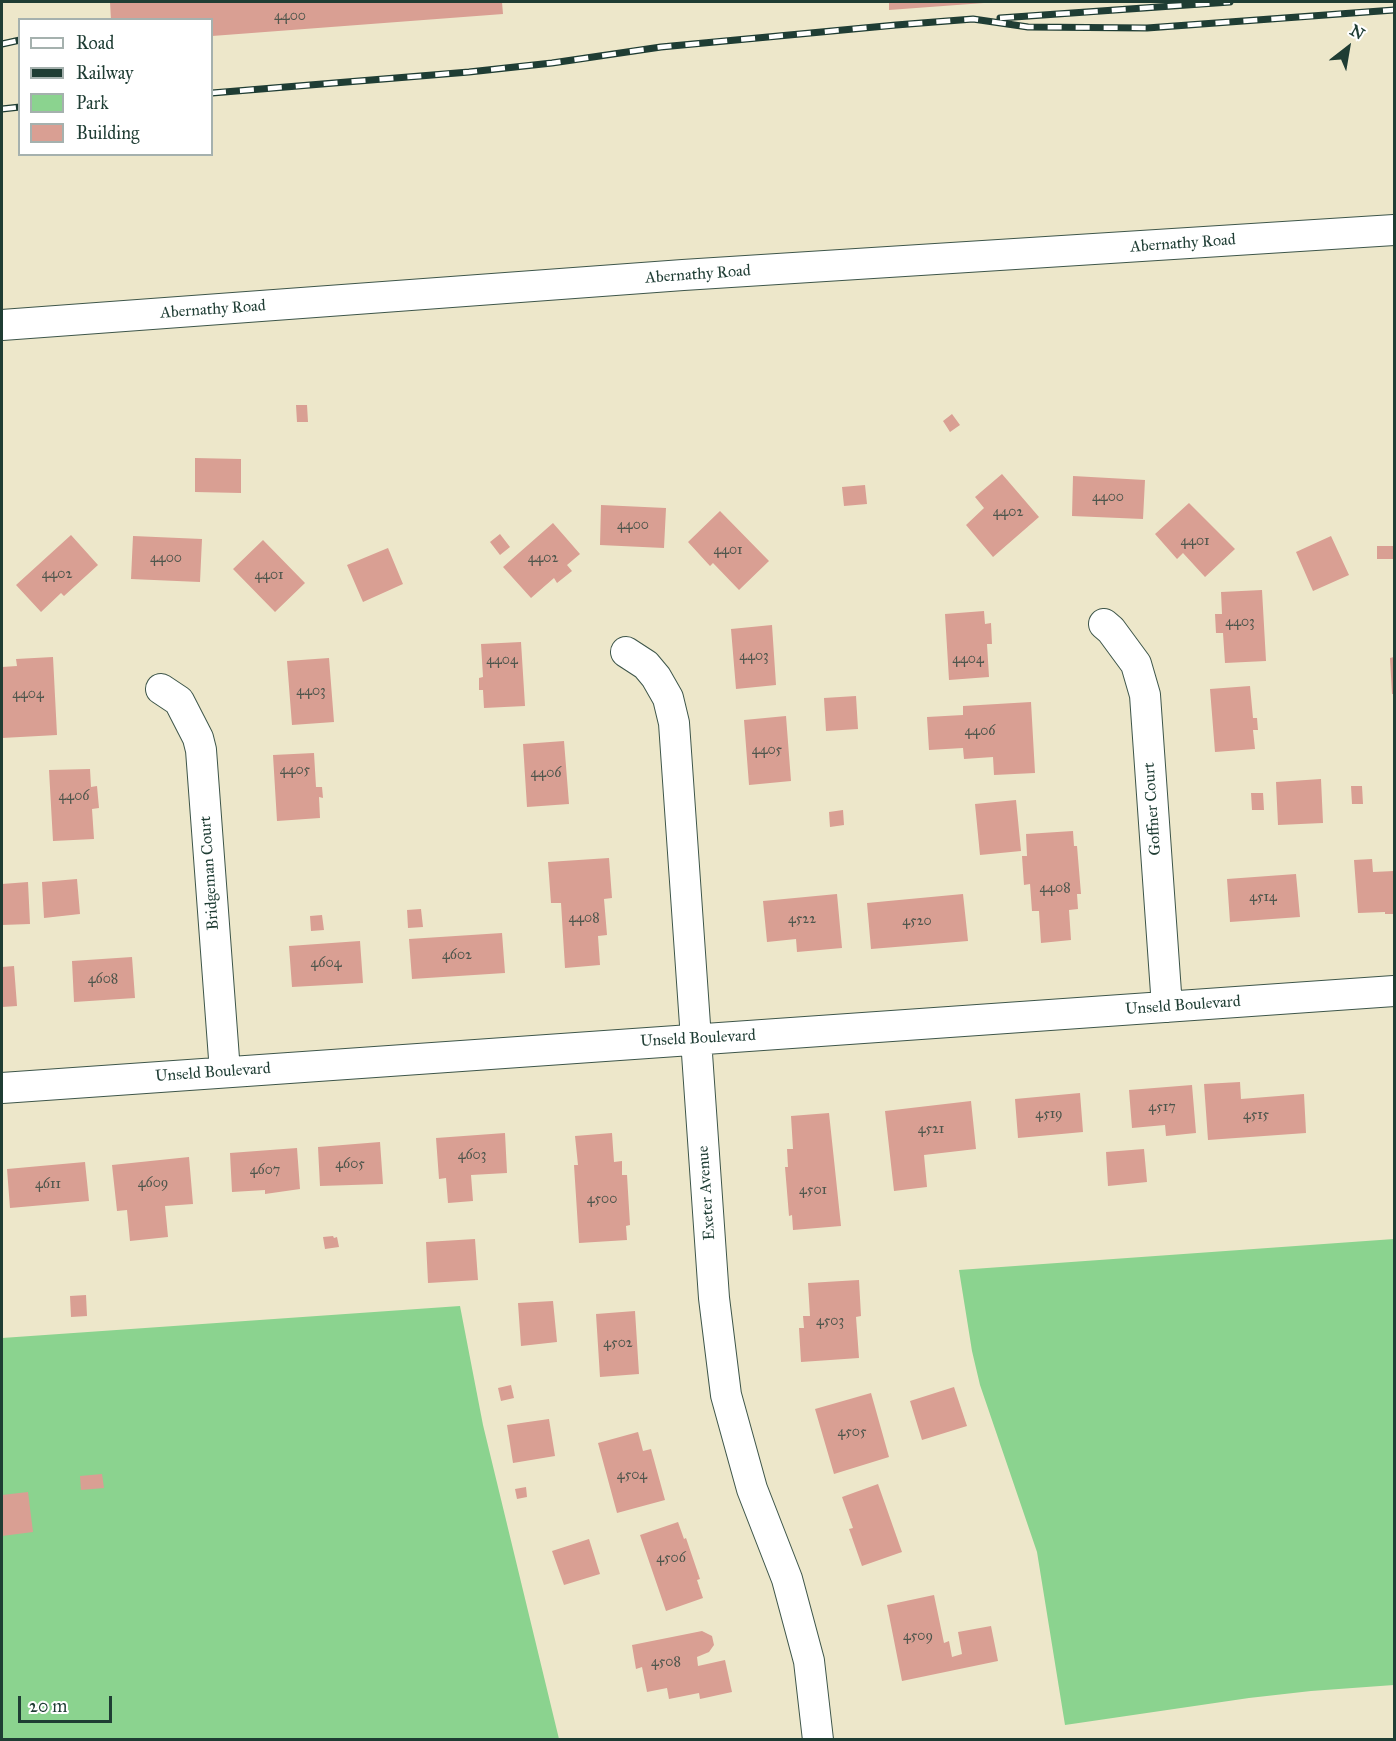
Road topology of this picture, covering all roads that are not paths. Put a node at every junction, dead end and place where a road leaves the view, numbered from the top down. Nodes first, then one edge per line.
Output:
1 (1395, 230) edge
2 (2, 325) edge
3 (1104, 624) dead end
4 (626, 652) dead end
5 (161, 689) dead end
6 (1395, 991) edge
7 (1167, 1007) junction
8 (696, 1040) junction
9 (225, 1072) junction
10 (2, 1088) edge
11 (818, 1740) edge

1 - 2 street, Abernathy Road
3 - 7 street, Goffner Court
4 - 8 street, Exeter Avenue
5 - 9 street, Bridgeman Court
6 - 7 street, Unseld Boulevard
7 - 8 street, Unseld Boulevard
8 - 9 street, Unseld Boulevard
8 - 11 street, Exeter Avenue
9 - 10 street, Unseld Boulevard

